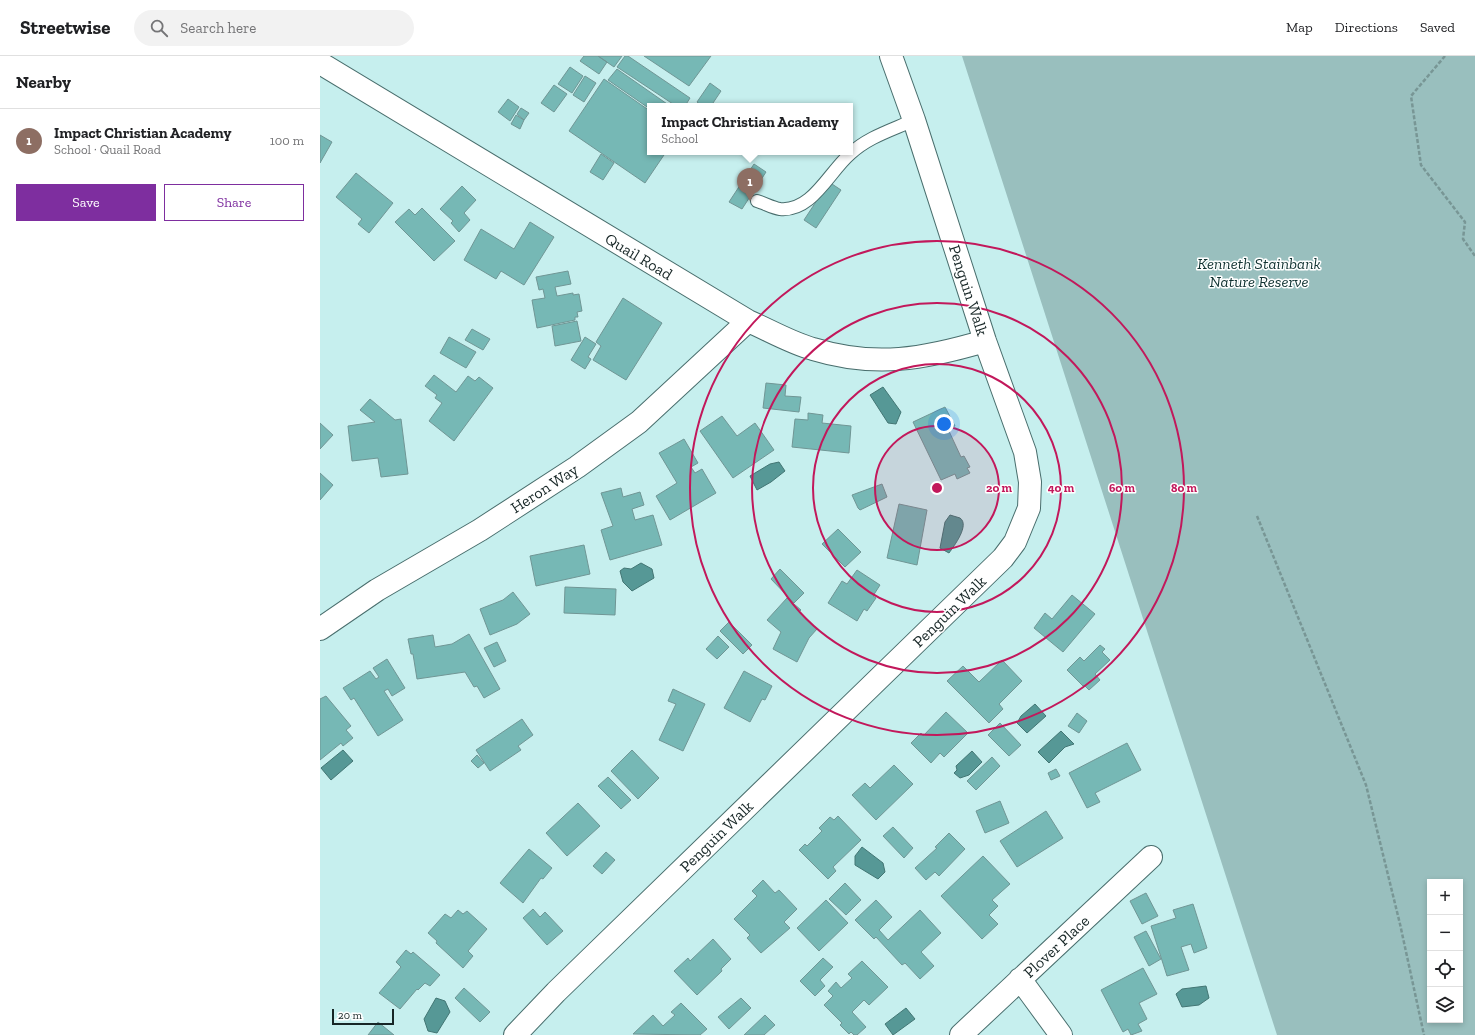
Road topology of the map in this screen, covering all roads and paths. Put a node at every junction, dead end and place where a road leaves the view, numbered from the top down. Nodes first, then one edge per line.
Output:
1 (891, 56) edge
2 (1445, 56) edge
3 (320, 63) edge
4 (914, 120) junction
5 (853, 151) edge
6 (848, 155) edge
7 (757, 201) dead end
8 (1475, 256) edge
9 (748, 321) junction
10 (985, 341) junction
11 (1257, 516) dead end
12 (320, 629) edge
13 (1151, 857) dead end
14 (1020, 979) junction
15 (515, 1035) edge
16 (962, 1035) edge
17 (1061, 1035) edge
18 (1424, 1035) edge

1 - 4 street, Penguin Walk
2 - 8 path
3 - 9 street, Quail Road
4 - 5 lane
4 - 10 street, Penguin Walk
6 - 7 lane
9 - 10 street, Quail Road
9 - 12 street, Heron Way
10 - 15 street, Penguin Walk
11 - 18 path
13 - 14 street, Plover Place
14 - 16 street, Plover Place
14 - 17 street

